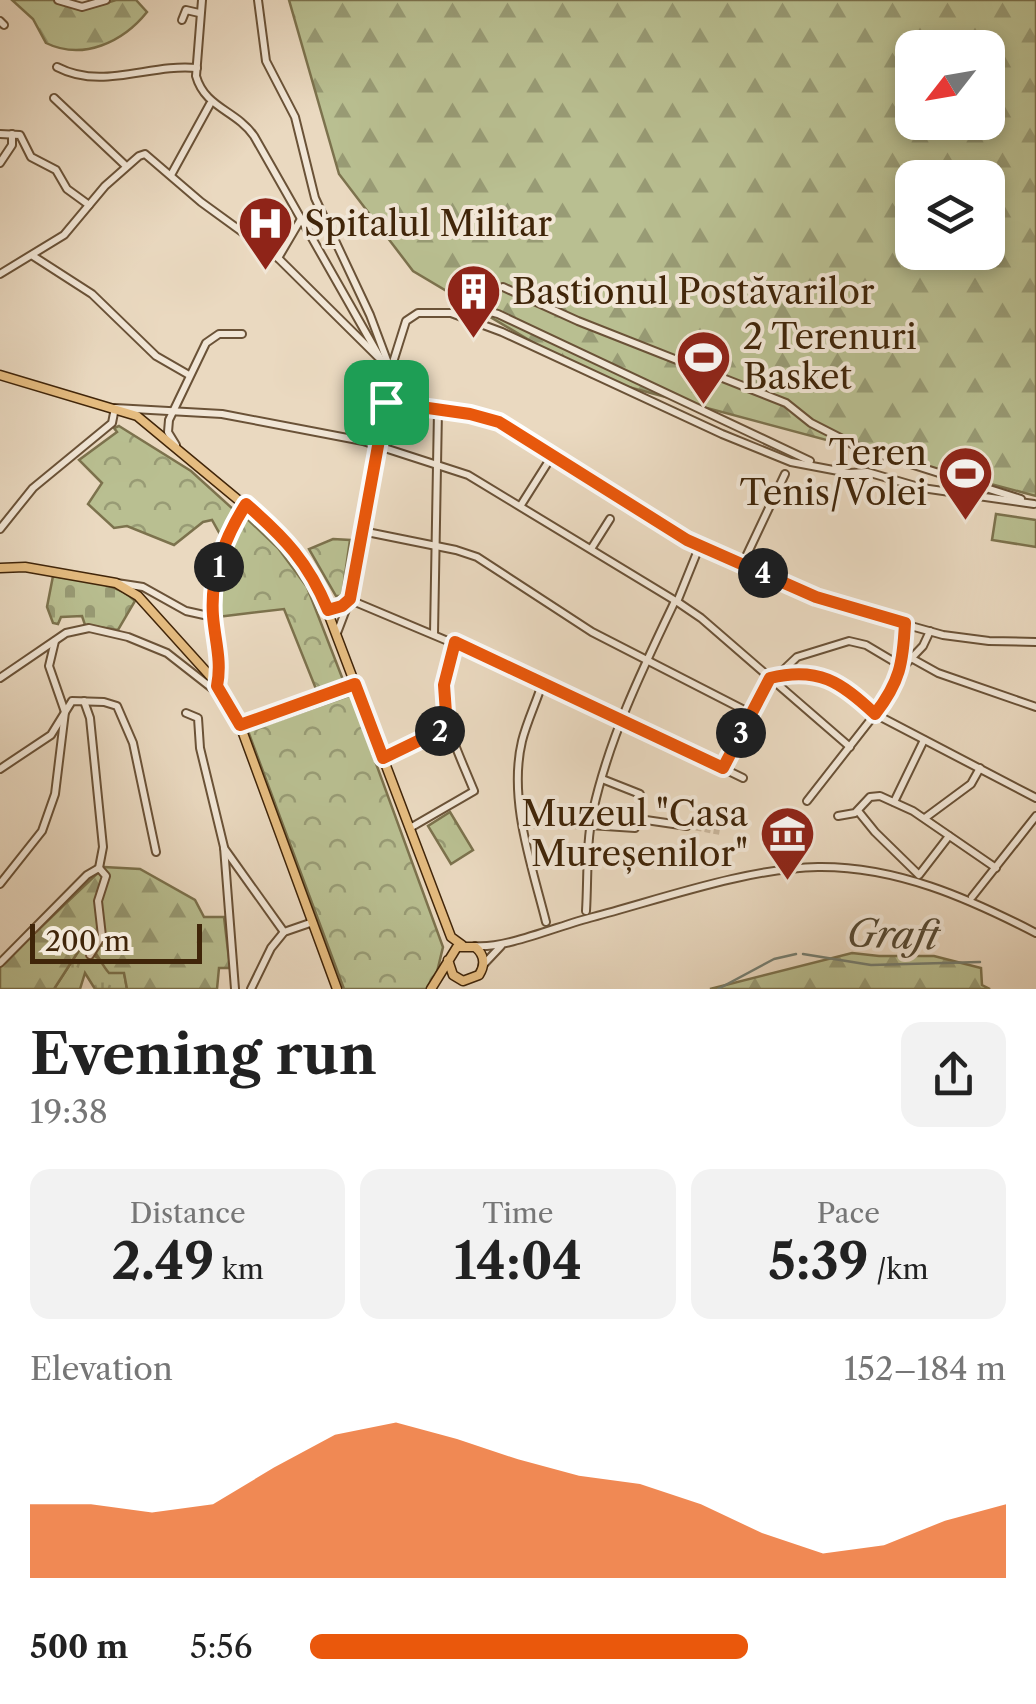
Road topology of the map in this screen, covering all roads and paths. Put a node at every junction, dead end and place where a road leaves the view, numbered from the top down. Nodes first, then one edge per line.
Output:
1 (58, 0) edge
2 (106, 0) edge
3 (202, 0) edge
4 (258, 0) edge
5 (200, 14) junction
6 (182, 20) dead end
7 (58, 67) dead end
8 (196, 68) junction
9 (54, 98) dead end
10 (210, 104) junction
11 (0, 134) edge
12 (12, 134) junction
13 (0, 163) edge
14 (126, 166) junction
15 (170, 175) junction
16 (89, 206) junction
17 (301, 219) junction
18 (32, 255) junction
19 (278, 258) junction
20 (0, 274) edge
21 (502, 287) dead end
22 (460, 315) junction
23 (242, 334) dead end
24 (378, 357) junction
25 (190, 374) junction
26 (0, 375) edge
27 (389, 375) junction
28 (386, 402) junction
29 (115, 408) junction
30 (176, 409) junction
31 (438, 410) junction
32 (377, 446) junction
33 (178, 448) junction
34 (552, 456) junction
35 (815, 464) junction
36 (437, 465) junction
37 (785, 474) dead end
38 (246, 504) junction
39 (1035, 504) edge
40 (522, 505) junction
41 (610, 519) dead end
42 (0, 529) edge
43 (362, 531) junction
44 (437, 546) junction
45 (700, 546) junction
46 (592, 549) junction
47 (742, 564) junction
48 (0, 568) edge
49 (116, 583) junction
50 (352, 600) junction
51 (676, 601) junction
52 (328, 610) junction
53 (213, 617) junction
54 (905, 623) junction
55 (930, 631) junction
56 (337, 633) junction
57 (434, 634) junction
58 (56, 640) junction
59 (455, 642) junction
60 (1036, 642) edge
61 (911, 658) junction
62 (647, 660) junction
63 (903, 668) junction
64 (773, 677) junction
65 (0, 678) edge
66 (544, 681) junction
67 (355, 684) junction
68 (217, 686) junction
69 (84, 701) junction
70 (1036, 707) edge
71 (65, 712) junction
72 (186, 713) dead end
73 (750, 713) junction
74 (875, 714) junction
75 (624, 719) junction
76 (240, 725) junction
77 (447, 727) junction
78 (924, 740) junction
79 (850, 747) junction
80 (383, 758) junction
81 (723, 768) junction
82 (980, 768) junction
83 (0, 769) edge
84 (744, 778) dead end
85 (602, 780) junction
86 (1036, 798) edge
87 (807, 801) dead end
88 (894, 802) junction
89 (858, 811) junction
90 (838, 816) dead end
91 (1036, 816) edge
92 (925, 818) junction
93 (639, 819) junction
94 (523, 825) junction
95 (591, 826) junction
96 (687, 826) tunnel mouth
97 (410, 828) junction
98 (949, 836) junction
99 (224, 846) junction
100 (156, 852) dead end
101 (99, 868) junction
102 (996, 868) junction
103 (0, 884) edge
104 (972, 897) dead end
105 (586, 911) dead end
106 (314, 922) junction
107 (546, 922) dead end
108 (284, 932) junction
109 (1036, 933) edge
110 (466, 945) junction
111 (502, 946) junction
112 (90, 955) dead end
113 (448, 960) junction
114 (0, 962) edge
115 (484, 964) junction
116 (475, 978) junction
117 (460, 982) edge
118 (432, 988) edge
119 (235, 989) edge
120 (251, 989) edge
121 (337, 989) edge
122 (477, 989) edge

1 - 2 street
3 - 5 street
4 - 27 street
5 - 6 street
5 - 8 street
7 - 8 street
8 - 10 street
9 - 14 street
10 - 15 street
10 - 17 street
11 - 12 street
12 - 13 street
12 - 16 street
14 - 15 street
14 - 16 street
15 - 19 street
16 - 18 street
17 - 19 street
17 - 24 street
18 - 20 street
18 - 25 street
19 - 24 street
21 - 39 street
22 - 27 street
22 - 35 street
22 - 35 street
23 - 25 street
24 - 27 street
25 - 30 street
26 - 29 main road
27 - 28 street
28 - 31 street
28 - 32 street
29 - 30 street
29 - 33 main road
29 - 42 street
30 - 32 street
30 - 33 street
31 - 34 street
31 - 36 street
32 - 36 street
32 - 43 street
33 - 38 main road
34 - 40 street
34 - 45 street
35 - 39 street
36 - 40 street
36 - 44 street
37 - 47 street
38 - 52 main road
38 - 53 street
40 - 46 street
41 - 46 street
43 - 44 street
43 - 50 street
44 - 57 street
44 - 62 street
45 - 47 street
45 - 51 street
46 - 51 street
47 - 54 street
48 - 49 main road
49 - 53 street
49 - 68 main road
50 - 52 street
50 - 56 street
50 - 57 street
51 - 62 street
51 - 64 street
52 - 56 main road
53 - 68 street
54 - 55 street
54 - 63 street
55 - 60 street
55 - 61 street
56 - 67 main road
57 - 59 street
58 - 65 street
58 - 68 street
58 - 71 street
59 - 66 street
59 - 77 street
61 - 63 street
61 - 70 street
62 - 73 street
62 - 75 street
63 - 64 street
63 - 74 street
64 - 73 street
64 - 74 street
64 - 79 street
66 - 75 street
66 - 94 street
67 - 76 street
67 - 80 main road
68 - 76 main road
69 - 71 street
69 - 100 street
69 - 101 street
71 - 83 street
71 - 103 street
72 - 99 street
73 - 81 street
74 - 78 street
74 - 79 street
75 - 81 street
75 - 85 street
76 - 106 main road
77 - 80 street
77 - 97 street
78 - 82 street
78 - 88 street
79 - 87 street
80 - 97 main road
81 - 84 street
82 - 86 street
82 - 92 street
85 - 93 street
85 - 95 street
88 - 89 street
88 - 92 street
89 - 90 street
89 - 98 street
91 - 102 street
92 - 98 street
93 - 95 street
93 - 96 street
94 - 95 street
94 - 107 street
95 - 105 street
97 - 110 main road
98 - 102 street
99 - 108 street
99 - 119 street
101 - 112 street
101 - 114 street
102 - 104 street
106 - 108 street
106 - 121 main road
108 - 120 street
109 - 111 street
110 - 111 street
110 - 113 main road
110 - 115 main road
111 - 115 street
113 - 117 main road
113 - 118 main road
115 - 116 main road
116 - 117 main road
116 - 122 main road
117 - 118 main road

